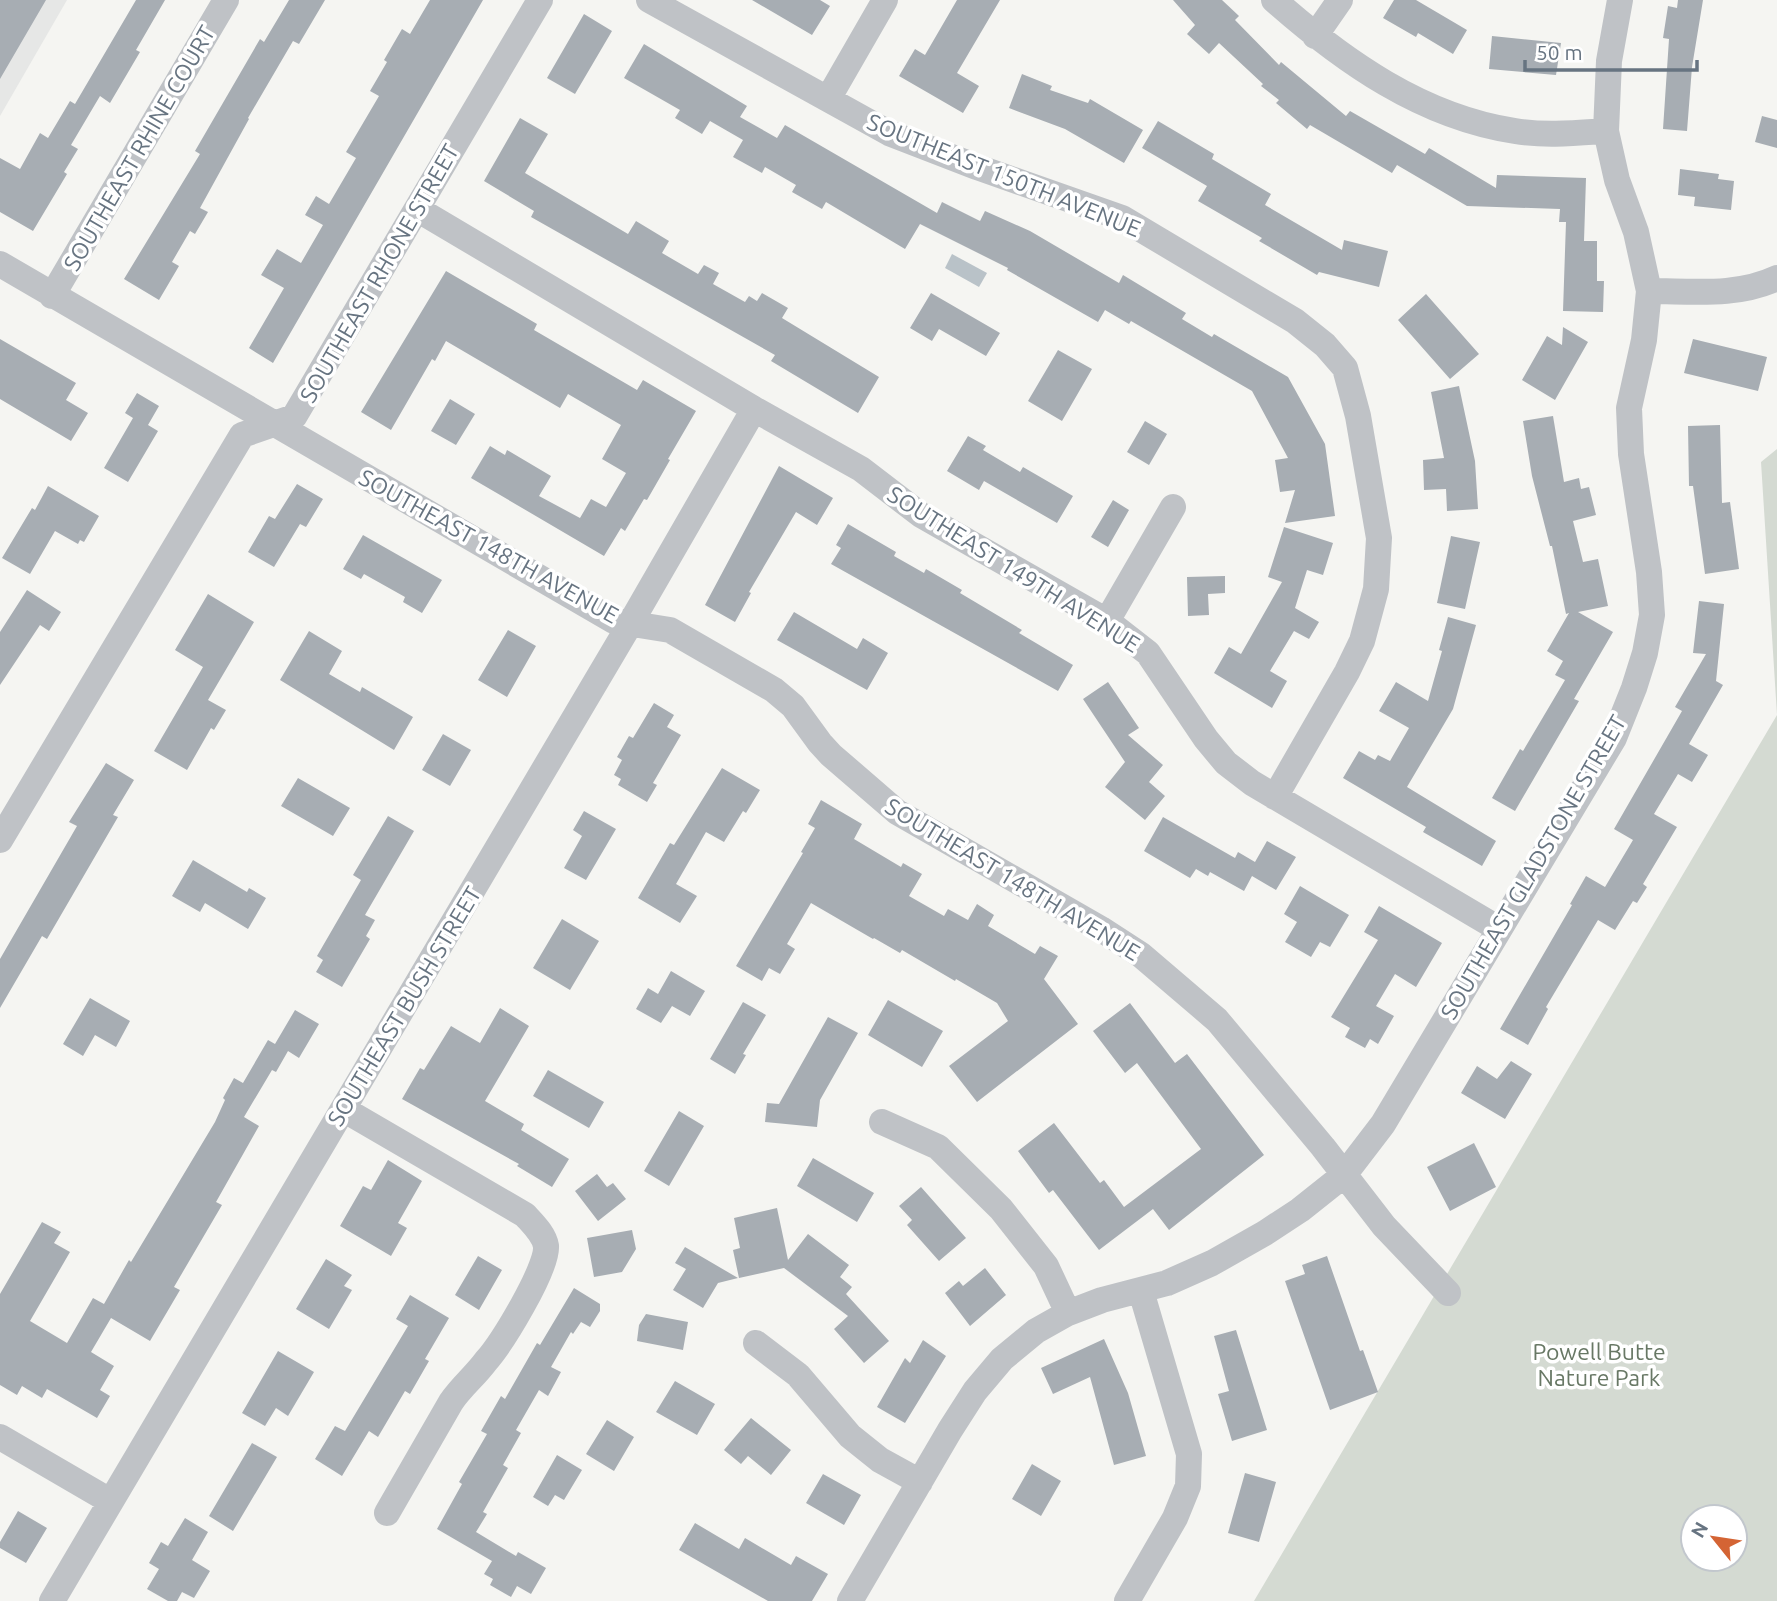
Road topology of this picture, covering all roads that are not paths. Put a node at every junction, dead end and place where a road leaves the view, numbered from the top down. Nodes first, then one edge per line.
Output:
1 (226, 0) edge
2 (540, 0) edge
3 (649, 0) edge
4 (885, 0) edge
5 (1274, 0) edge
6 (1339, 0) edge
7 (1620, 0) edge
8 (1315, 36) junction
9 (828, 99) junction
10 (1606, 131) junction
11 (417, 209) junction
12 (0, 264) edge
13 (1777, 278) edge
14 (1649, 291) junction
15 (52, 296) junction
16 (754, 409) junction
17 (273, 424) junction
18 (1173, 507) dead end
19 (1107, 621) junction
20 (630, 624) junction
21 (1275, 797) junction
22 (0, 840) edge
23 (1499, 929) junction
24 (343, 1109) junction
25 (882, 1122) dead end
26 (1344, 1175) junction
27 (1141, 1291) junction
28 (1448, 1293) dead end
29 (1068, 1313) junction
30 (756, 1343) dead end
31 (0, 1437) edge
32 (920, 1482) junction
33 (110, 1501) junction
34 (387, 1513) dead end
35 (52, 1601) edge
36 (850, 1601) edge
37 (1127, 1601) edge

1 - 15 street, SOUTHEAST RHINE COURT
2 - 11 street, SOUTHEAST RHONE STREET
3 - 9 street, SOUTHEAST 150TH AVENUE
4 - 9 street
5 - 8 street
6 - 8 street
7 - 10 street, SOUTHEAST GLADSTONE STREET
8 - 10 street
9 - 21 street, SOUTHEAST 150TH AVENUE
10 - 14 street, SOUTHEAST GLADSTONE STREET
11 - 16 street, SOUTHEAST 149TH AVENUE
11 - 17 street, SOUTHEAST RHONE STREET
12 - 15 street, SOUTHEAST 148TH AVENUE
13 - 14 street
14 - 23 street, SOUTHEAST GLADSTONE STREET
15 - 17 street, SOUTHEAST 148TH AVENUE
16 - 19 street, SOUTHEAST 149TH AVENUE
16 - 20 street, SOUTHEAST BUSH STREET
17 - 20 street, SOUTHEAST 148TH AVENUE
17 - 22 street, SOUTHEAST RHONE STREET
18 - 19 street
19 - 21 street, SOUTHEAST 149TH AVENUE
20 - 24 street, SOUTHEAST BUSH STREET
20 - 26 street, SOUTHEAST 148TH AVENUE
21 - 23 street, SOUTHEAST 149TH AVENUE
23 - 26 street, SOUTHEAST GLADSTONE STREET
24 - 33 street, SOUTHEAST BUSH STREET
24 - 34 street
25 - 29 street
26 - 27 street, SOUTHEAST GLADSTONE STREET
26 - 28 street, SOUTHEAST 148TH AVENUE
27 - 29 street, SOUTHEAST GLADSTONE STREET
27 - 37 street
29 - 32 street, SOUTHEAST GLADSTONE STREET
30 - 32 street
31 - 33 street
32 - 36 street, SOUTHEAST GLADSTONE STREET
33 - 35 street, SOUTHEAST BUSH STREET

